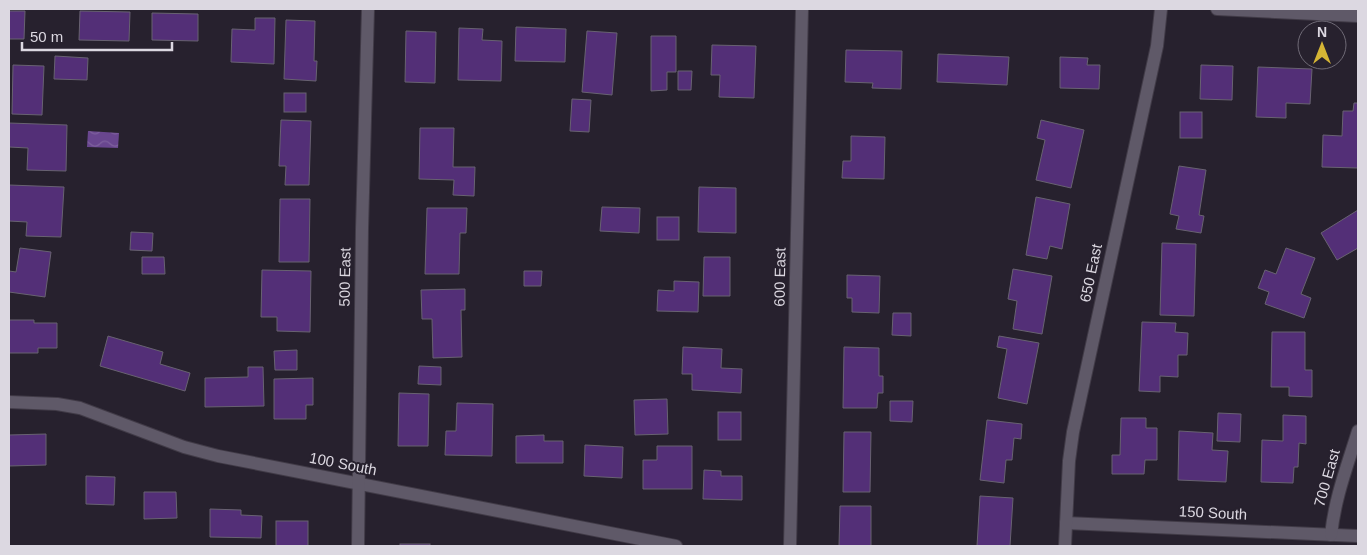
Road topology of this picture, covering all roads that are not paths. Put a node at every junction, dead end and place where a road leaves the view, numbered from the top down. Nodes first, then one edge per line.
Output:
1 (368, 9) edge
2 (802, 9) edge
3 (1161, 9) edge
4 (1217, 9) edge
5 (1358, 16) edge
6 (9, 402) edge
7 (1358, 431) edge
8 (358, 484) junction
9 (1066, 523) junction
10 (1331, 535) junction
11 (1358, 536) edge
12 (358, 546) edge
13 (676, 546) edge
14 (790, 546) edge
15 (1065, 546) edge

1 - 8 street, 500 East
2 - 14 street, 600 East
3 - 9 street, 650 East
4 - 5 street
6 - 8 street, 100 South
7 - 10 street, 700 East
8 - 12 street, 500 East
8 - 13 street, 100 South
9 - 10 street, 150 South
9 - 15 street, 650 East
10 - 11 street, 150 South

